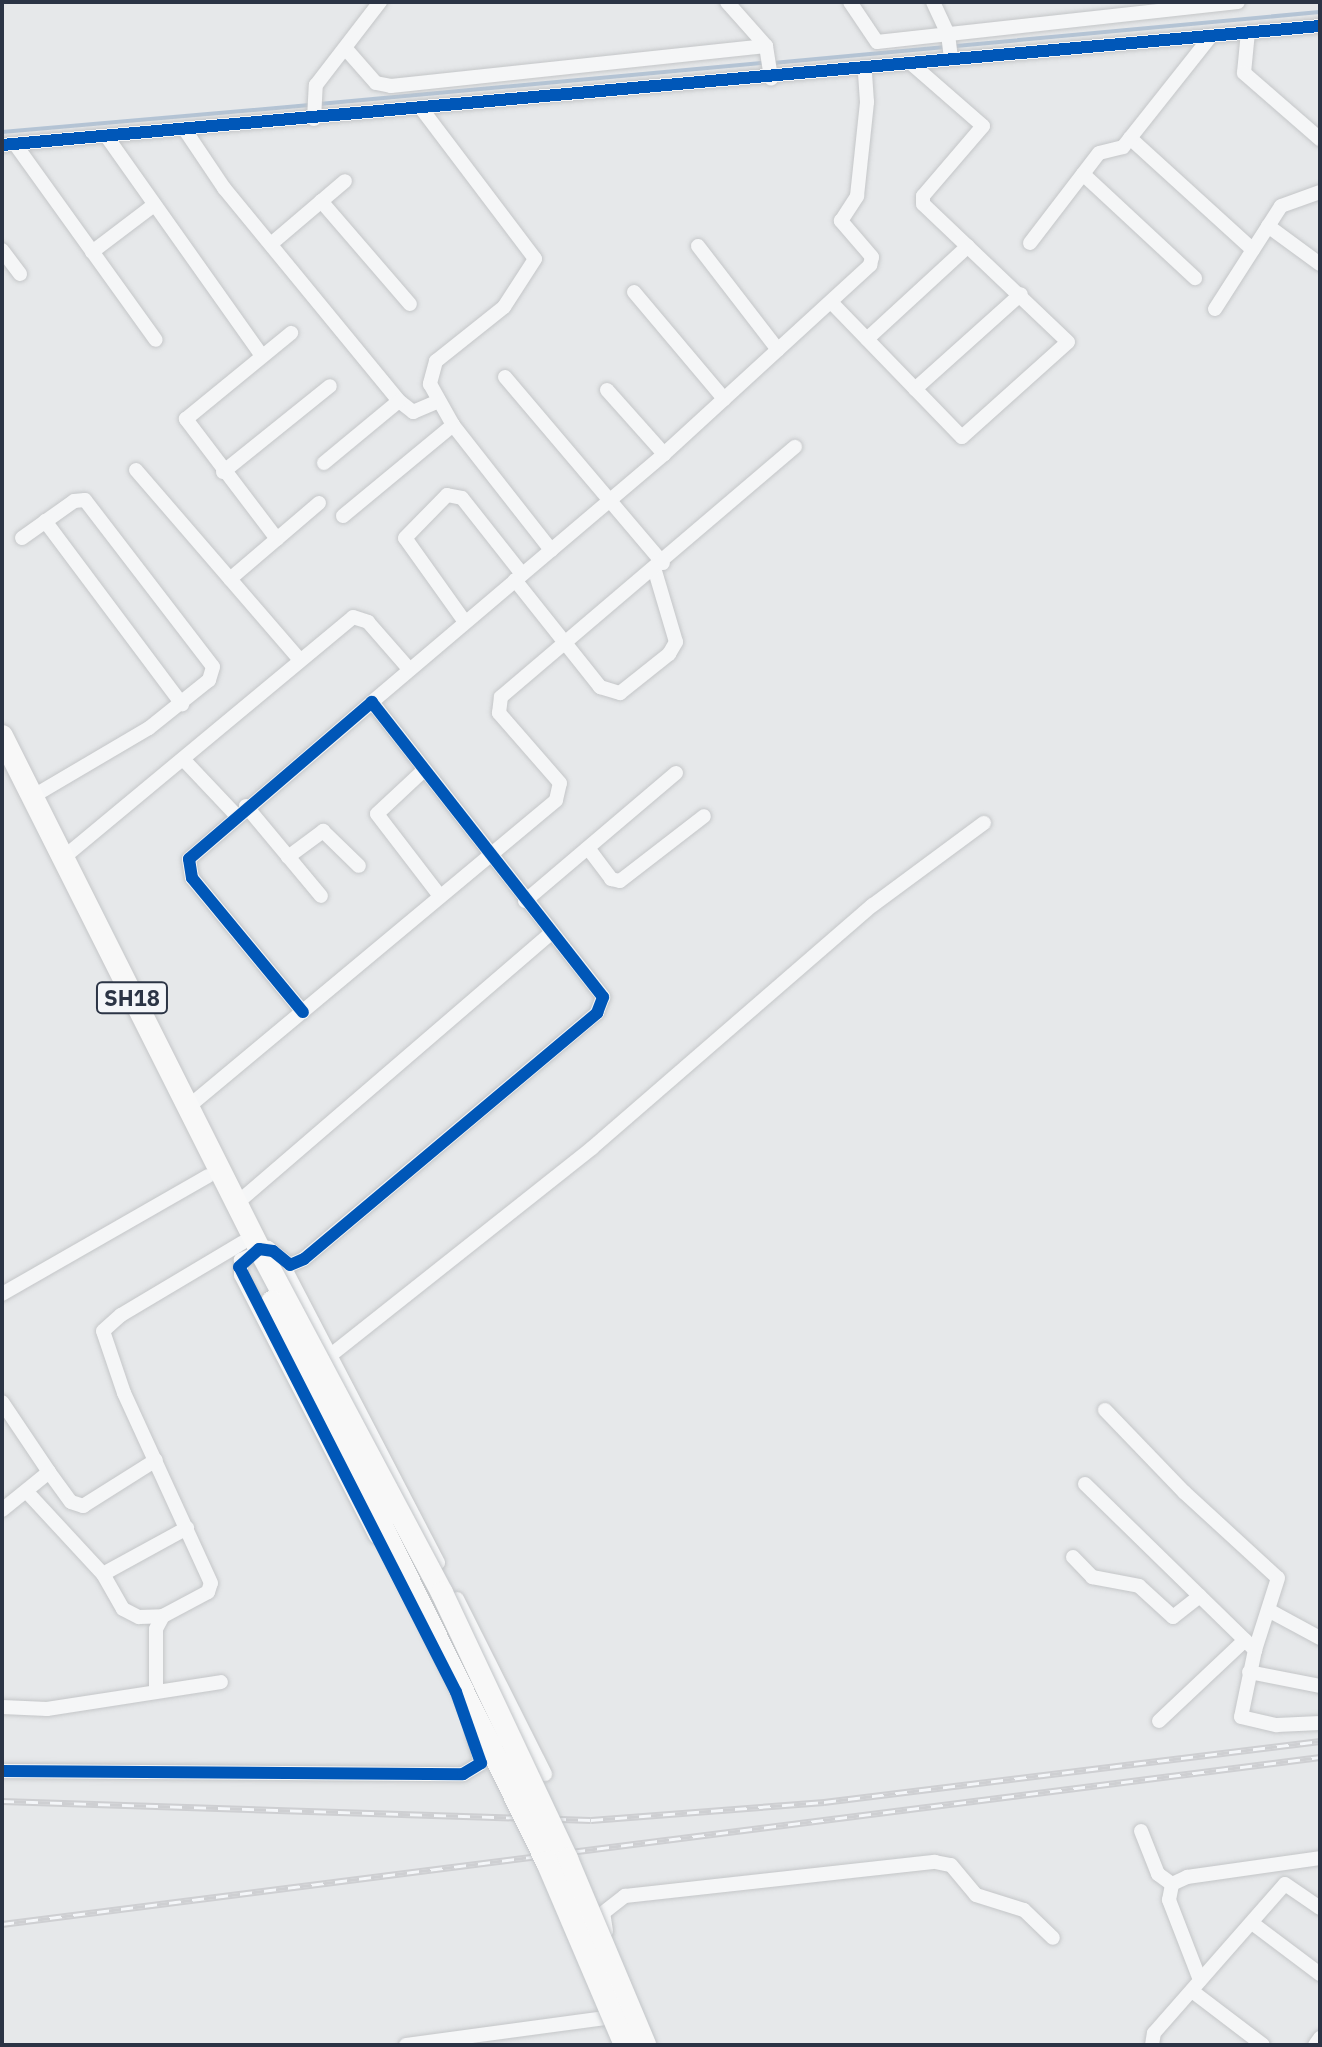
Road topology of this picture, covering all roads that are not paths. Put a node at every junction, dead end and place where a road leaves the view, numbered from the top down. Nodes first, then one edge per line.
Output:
1 (380, 2) edge
2 (727, 2) edge
3 (850, 2) edge
4 (933, 2) edge
5 (1115, 2) edge
6 (1238, 2) edge
7 (1131, 14) junction
8 (1182, 18) edge
9 (1320, 26) edge
10 (1248, 32) junction
11 (1211, 36) junction
12 (950, 46) junction
13 (346, 49) junction
14 (770, 63) junction
15 (912, 64) junction
16 (865, 70) junction
17 (421, 108) junction
18 (313, 110) junction
19 (185, 130) junction
20 (107, 137) junction
21 (1130, 138) junction
22 (1320, 139) edge
23 (8, 145) edge
24 (1083, 174) junction
25 (345, 181) dead end
26 (1316, 199) edge
27 (321, 201) junction
28 (154, 205) junction
29 (1268, 226) junction
30 (1030, 243) dead end
31 (271, 244) junction
32 (698, 246) dead end
33 (968, 246) junction
34 (2, 250) edge
35 (1253, 250) junction
36 (92, 252) junction
37 (1320, 264) edge
38 (20, 274) dead end
39 (1195, 278) dead end
40 (634, 292) dead end
41 (1021, 294) junction
42 (831, 302) junction
43 (410, 304) dead end
44 (1215, 309) dead end
45 (291, 333) dead end
46 (867, 339) junction
47 (156, 340) dead end
48 (778, 350) junction
49 (262, 356) junction
50 (505, 377) dead end
51 (330, 386) dead end
52 (915, 389) junction
53 (607, 390) dead end
54 (724, 399) junction
55 (399, 401) junction
56 (439, 401) junction
57 (453, 425) junction
58 (795, 447) dead end
59 (664, 454) junction
60 (324, 463) dead end
61 (136, 470) dead end
62 (223, 472) junction
63 (609, 501) junction
64 (319, 503) dead end
65 (343, 516) dead end
66 (45, 521) junction
67 (22, 538) dead end
68 (277, 539) junction
69 (551, 550) junction
70 (659, 567) junction
71 (519, 577) junction
72 (230, 579) junction
73 (465, 622) junction
74 (564, 646) junction
75 (300, 660) junction
76 (409, 669) junction
77 (372, 702) junction
78 (182, 704) junction
79 (2, 736) edge
80 (183, 759) junction
81 (2, 764) edge
82 (424, 770) junction
83 (676, 773) dead end
84 (32, 797) junction
85 (241, 811) junction
86 (704, 816) dead end
87 (984, 823) dead end
88 (588, 848) junction
89 (288, 857) junction
90 (63, 858) junction
91 (490, 858) junction
92 (359, 866) dead end
93 (321, 896) dead end
94 (440, 896) junction
95 (525, 901) junction
96 (551, 933) junction
97 (303, 1012) junction
98 (188, 1107) junction
99 (208, 1176) junction
100 (236, 1204) junction
101 (258, 1255) junction
102 (2, 1294) edge
103 (331, 1355) junction
104 (2, 1402) edge
105 (1105, 1410) dead end
106 (156, 1460) junction
107 (49, 1472) junction
108 (1085, 1484) dead end
109 (27, 1492) junction
110 (2, 1510) edge
111 (187, 1528) junction
112 (1073, 1557) dead end
113 (103, 1574) junction
114 (1200, 1596) junction
115 (1270, 1611) junction
116 (163, 1616) junction
117 (1320, 1638) edge
118 (1250, 1645) junction
119 (1249, 1672) junction
120 (221, 1682) dead end
121 (1320, 1686) edge
122 (156, 1690) junction
123 (2, 1707) edge
124 (1159, 1721) dead end
125 (1320, 1723) edge
126 (2, 1771) edge
127 (545, 1774) dead end
128 (1141, 1831) dead end
129 (1320, 1858) edge
130 (1172, 1884) junction
131 (1320, 1908) edge
132 (1252, 1923) junction
133 (1053, 1938) dead end
134 (1320, 1974) edge
135 (1196, 1985) junction
136 (613, 2017) junction
137 (406, 2045) edge
138 (625, 2045) edge
139 (645, 2045) edge
140 (656, 2045) edge
141 (1152, 2045) edge
142 (1263, 2045) edge

1 - 13 street
2 - 14 street
3 - 12 street
4 - 12 street
5 - 7 street
6 - 8 street
7 - 8 street
7 - 12 street
8 - 11 street
8 - 12 street
9 - 10 street
10 - 11 street
10 - 22 street
11 - 21 street
12 - 15 street
13 - 14 street
13 - 18 street
14 - 16 street
14 - 17 street
15 - 16 street
15 - 33 street
16 - 42 street
17 - 18 street
17 - 56 street
18 - 19 street
19 - 20 street
19 - 31 street
20 - 23 street
20 - 28 street
21 - 24 street
21 - 35 street
23 - 36 street
24 - 30 street
24 - 39 street
25 - 27 street
26 - 29 street
27 - 31 street
27 - 43 street
28 - 36 street
28 - 49 street
29 - 35 street
29 - 37 street
31 - 55 street
32 - 48 street
33 - 41 street
33 - 46 street
34 - 38 street
35 - 44 street
36 - 47 street
40 - 54 street
41 - 52 street
41 - 52 street
42 - 46 street
42 - 48 street
45 - 49 street
46 - 52 street
48 - 54 street
49 - 62 street
50 - 63 street
51 - 62 street
53 - 59 street
54 - 59 street
55 - 56 street
55 - 60 street
56 - 57 street
57 - 65 street
57 - 69 street
58 - 70 street
59 - 63 street
61 - 72 street
62 - 68 street
63 - 69 street
63 - 70 street
64 - 68 street
66 - 67 street
66 - 78 street
66 - 78 street
68 - 72 street
69 - 71 street
70 - 74 street
70 - 74 street
71 - 73 street
71 - 73 street
71 - 74 street
72 - 75 street
73 - 76 street
74 - 91 street
75 - 76 street
75 - 80 street
76 - 77 street
77 - 82 street
77 - 85 street
78 - 84 street
79 - 84 main road, SH18
80 - 85 street
80 - 90 street
81 - 99 main road, SH18
82 - 91 street
82 - 94 street
83 - 88 street
84 - 90 main road, SH18
85 - 89 street
85 - 97 street
86 - 88 street
87 - 103 street
88 - 95 street
89 - 92 street
89 - 93 street
90 - 98 main road, SH18
91 - 94 street
91 - 95 street
94 - 97 street
95 - 96 street
96 - 100 street
96 - 101 street
97 - 98 street
98 - 100 main road, SH18
99 - 101 main road, SH18
99 - 102 street
100 - 101 main road, SH18
101 - 103 street
101 - 106 street
101 - 126 street
101 - 136 main road, SH18, bridge
101 - 139 main road, SH18, bridge
103 - 127 street
104 - 107 street
105 - 115 street
106 - 107 street
106 - 111 street
107 - 109 street
108 - 114 street
109 - 110 street
109 - 113 street
111 - 113 street
111 - 116 street
112 - 114 street
113 - 116 street
114 - 118 street
115 - 117 street
115 - 118 street
116 - 122 street
118 - 119 street
118 - 124 street
119 - 121 street
119 - 125 street
120 - 122 street
122 - 123 street
128 - 130 street
129 - 130 street
130 - 135 street
131 - 132 street
132 - 134 street
132 - 135 street
133 - 140 street
135 - 141 street
135 - 142 street
136 - 137 street
136 - 138 main road, SH18, bridge

